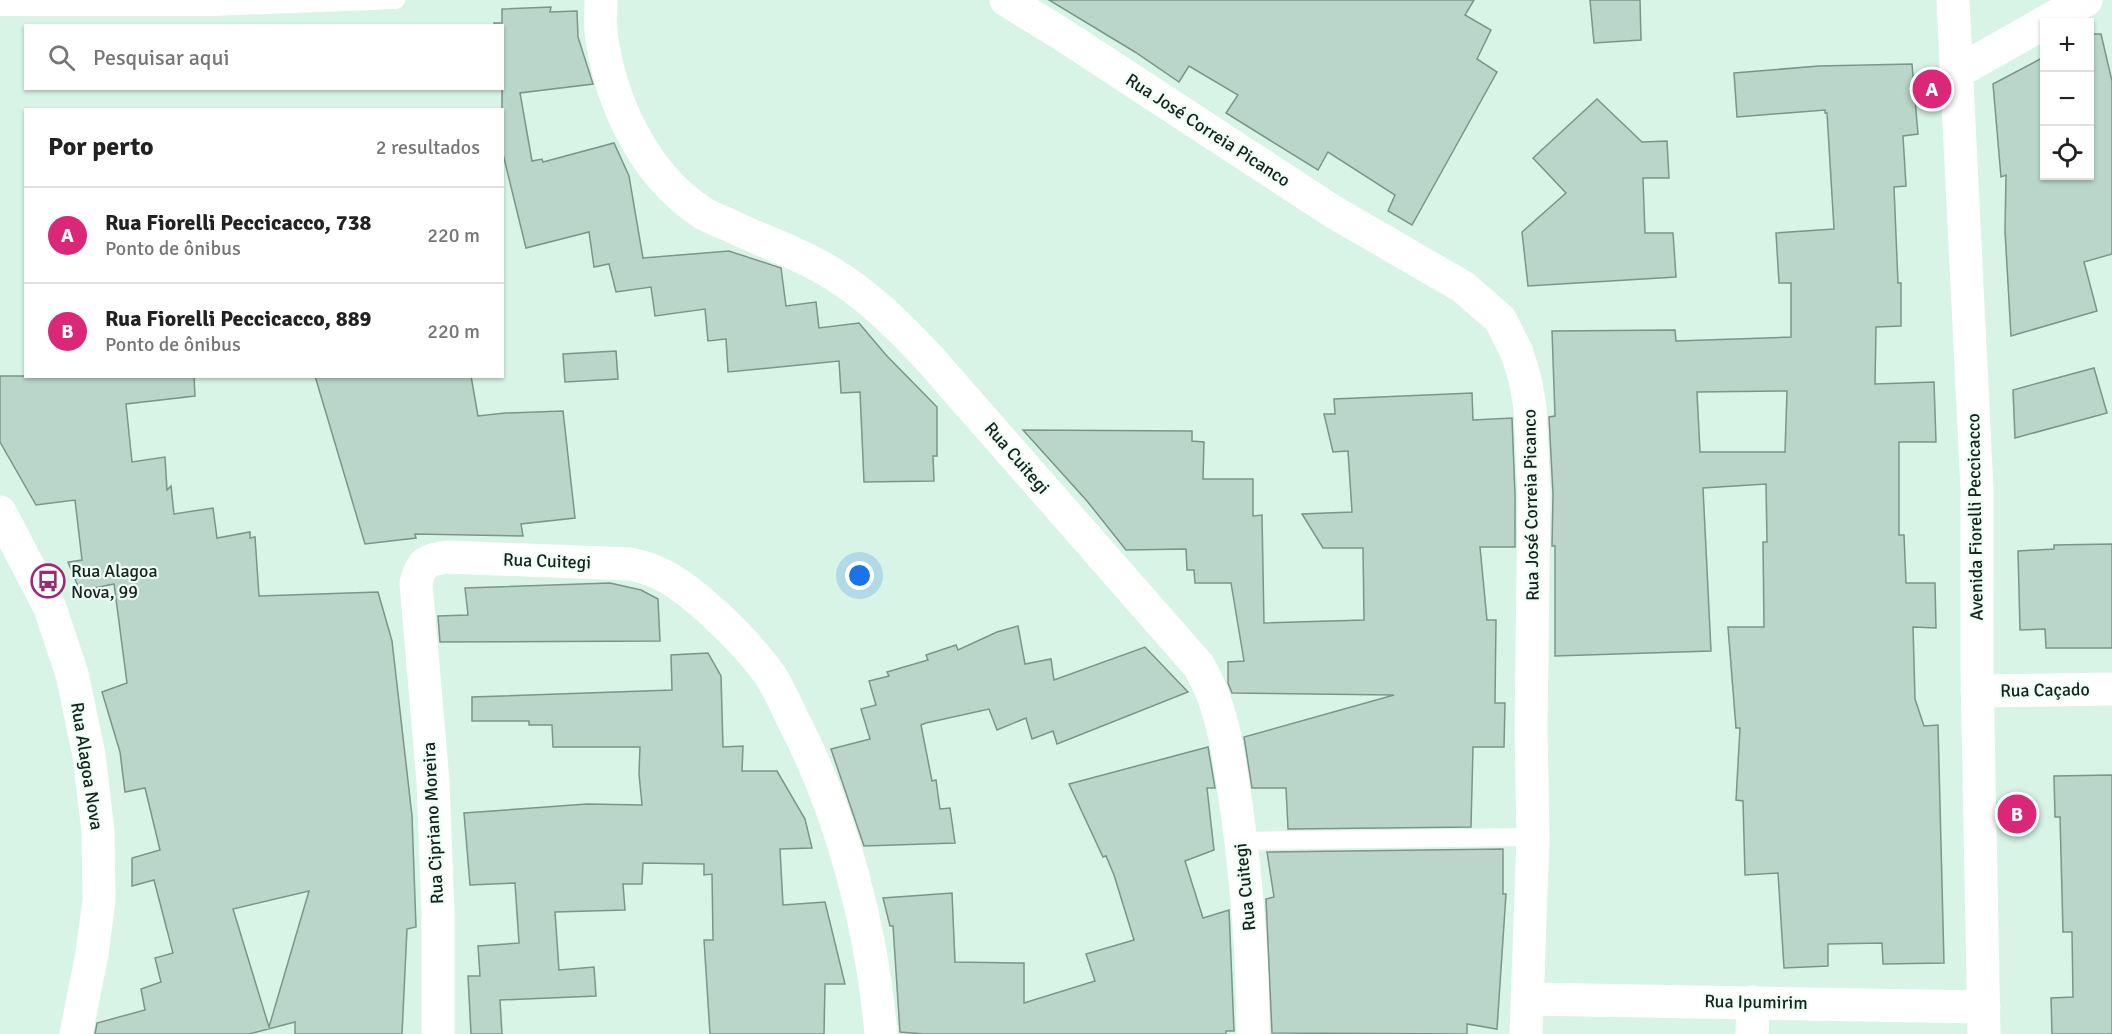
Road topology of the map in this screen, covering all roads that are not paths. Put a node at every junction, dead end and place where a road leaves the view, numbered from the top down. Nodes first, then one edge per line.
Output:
1 (396, 0) edge
2 (601, 0) edge
3 (1005, 0) edge
4 (1953, 0) edge
5 (2086, 0) edge
6 (0, 7) edge
7 (2054, 18) edge
8 (2040, 26) edge
9 (1957, 72) junction
10 (0, 512) edge
11 (418, 612) joint
12 (2112, 689) edge
13 (1977, 691) junction
14 (1533, 837) junction
15 (1241, 841) junction
16 (1529, 999) junction
17 (1752, 1018) edge
18 (1984, 1021) edge
19 (76, 1034) edge
20 (438, 1034) edge
21 (881, 1034) edge
22 (1253, 1034) edge
23 (1526, 1034) edge

1 - 6 lane
2 - 15 street, Rua Cuitegi
3 - 14 street, Rua José Correia Picanco
4 - 9 street, Avenida Fiorelli Peccicacco
5 - 7 street
8 - 9 street
9 - 13 street, Avenida Fiorelli Peccicacco
10 - 19 street, Rua Alagoa Nova
11 - 20 street, Rua Cipriano Moreira
11 - 21 street, Rua Cuitegi
12 - 13 street, Rua Caçado
13 - 18 street, Avenida Fiorelli Peccicacco
14 - 15 lane
14 - 16 street, Rua José Correia Picanco
15 - 22 street, Rua Cuitegi
16 - 17 street, Rua Ipumirim
16 - 23 street, Rua José Correia Picanco
17 - 18 street, Rua Ipumirim

